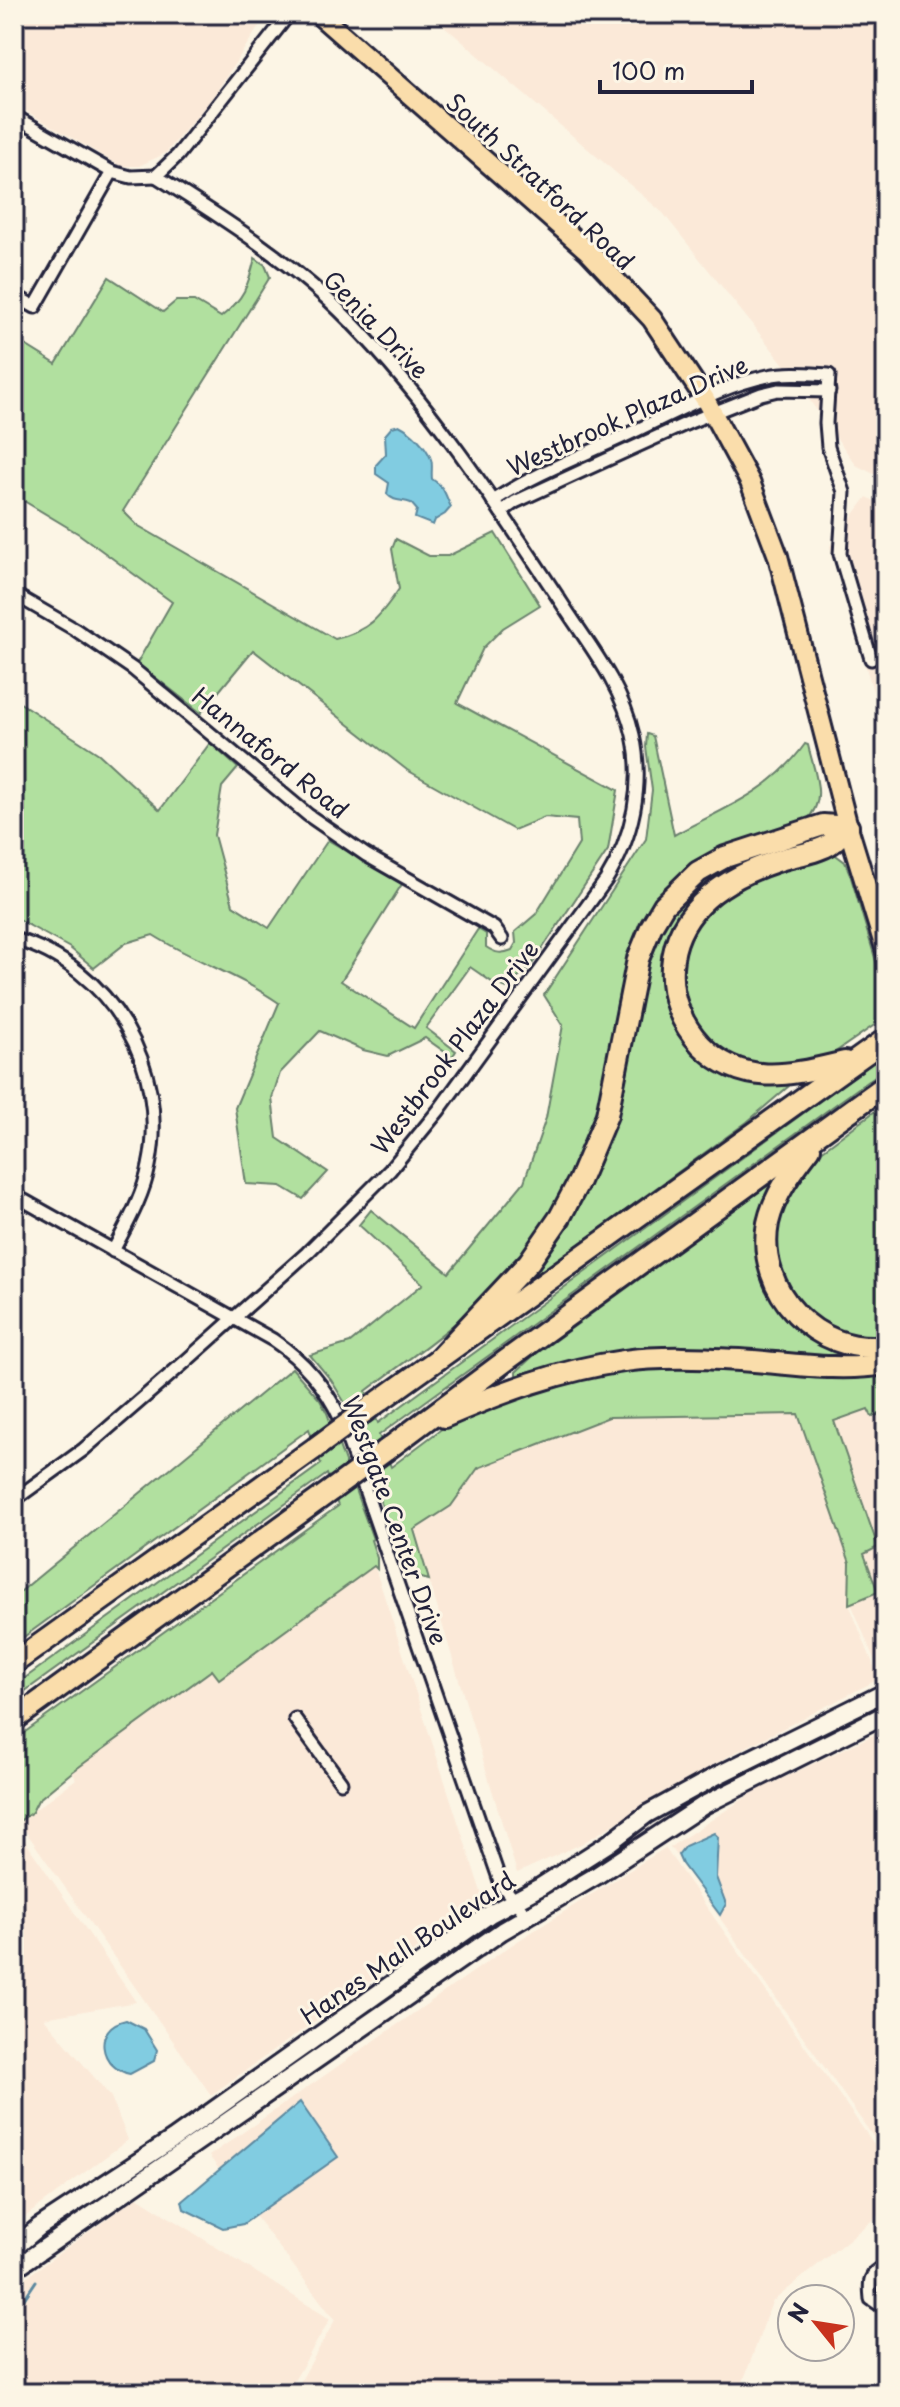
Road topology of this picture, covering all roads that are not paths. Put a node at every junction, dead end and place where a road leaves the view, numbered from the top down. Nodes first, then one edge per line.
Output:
1 (289, 14) edge
2 (318, 14) edge
3 (14, 116) edge
4 (112, 172) junction
5 (156, 176) junction
6 (14, 295) edge
7 (829, 391) junction
8 (709, 406) junction
9 (497, 506) junction
10 (14, 594) edge
11 (871, 659) dead end
12 (848, 827) junction
13 (14, 939) edge
14 (502, 939) dead end
15 (886, 951) edge
16 (886, 1039) edge
17 (857, 1059) junction
18 (886, 1085) edge
19 (823, 1131) junction
20 (14, 1195) edge
21 (113, 1251) junction
22 (234, 1317) junction
23 (886, 1346) edge
24 (438, 1359) junction
25 (886, 1364) edge
26 (414, 1430) junction
27 (14, 1500) edge
28 (14, 1663) edge
29 (886, 1692) edge
30 (886, 1714) edge
31 (295, 1719) dead end
32 (14, 1720) edge
33 (341, 1782) dead end
34 (513, 1900) junction
35 (527, 1916) junction
36 (14, 2248) edge
37 (886, 2266) edge
38 (14, 2269) edge
39 (886, 2309) edge

1 - 5 street
2 - 8 main road, South Stratford Road
3 - 4 street
4 - 5 street
4 - 6 street
5 - 9 street, Genia Drive
7 - 8 street, Westbrook Plaza Drive
7 - 8 street, Westbrook Plaza Drive
7 - 11 street
8 - 9 street, Westbrook Plaza Drive
8 - 12 main road, South Stratford Road
9 - 22 street, Westbrook Plaza Drive
10 - 14 street, Hannaford Road
12 - 15 main road, South Stratford Road
12 - 17 highway
12 - 24 highway
13 - 21 street
16 - 17 highway
17 - 24 highway
18 - 19 highway
19 - 23 highway
19 - 26 highway
20 - 21 street, Westgate Center Drive
21 - 22 street, Westgate Center Drive
22 - 27 street, Westbrook Plaza Drive
22 - 34 street, Westgate Center Drive
24 - 28 highway, bridge
25 - 26 highway
26 - 32 highway, bridge
29 - 34 main road, Hanes Mall Boulevard
30 - 35 main road, Hanes Mall Boulevard
31 - 33 street
34 - 35 street, Westgate Center Drive
34 - 36 main road, Hanes Mall Boulevard
35 - 38 main road, Hanes Mall Boulevard
37 - 39 street

